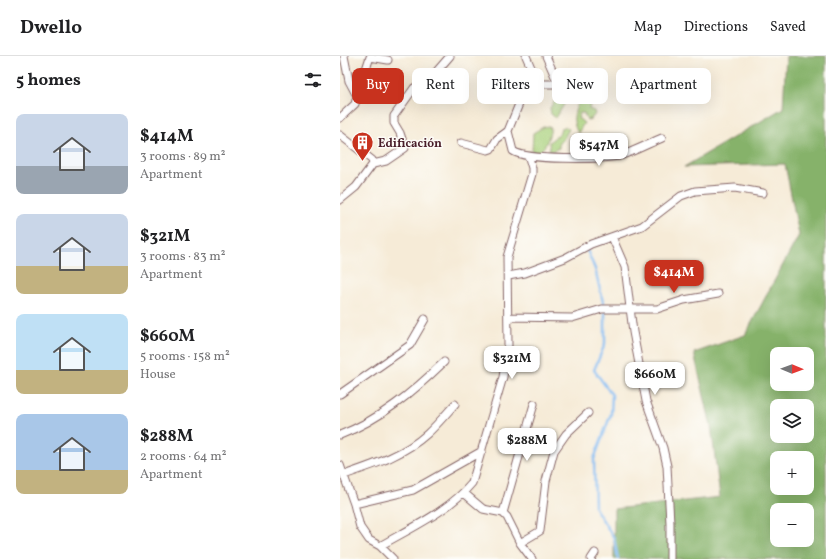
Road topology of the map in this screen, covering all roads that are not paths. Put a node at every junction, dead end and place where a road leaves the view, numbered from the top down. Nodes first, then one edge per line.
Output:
1 (344, 56) edge
2 (450, 56) edge
3 (526, 56) edge
4 (546, 56) edge
5 (388, 60) dead end
6 (366, 68) edge
7 (352, 87) edge
8 (355, 104) edge
9 (520, 104) dead end
10 (340, 118) edge
11 (508, 131) junction
12 (340, 135) edge
13 (662, 138) dead end
14 (461, 143) dead end
15 (529, 158) junction
16 (373, 164) junction
17 (763, 193) dead end
18 (340, 200) edge
19 (612, 237) junction
20 (508, 276) junction
21 (718, 294) dead end
22 (631, 309) junction
23 (509, 317) junction
24 (425, 319) dead end
25 (444, 362) dead end
26 (340, 394) edge
27 (455, 404) dead end
28 (534, 404) dead end
29 (588, 412) dead end
30 (340, 435) edge
31 (482, 451) junction
32 (340, 465) edge
33 (344, 475) junction
34 (464, 493) junction
35 (354, 504) junction
36 (503, 514) junction
37 (520, 543) junction
38 (380, 546) junction
39 (393, 559) edge
40 (532, 559) edge
41 (670, 559) edge

1 - 7 street
2 - 16 street
3 - 4 street
5 - 6 street
8 - 10 street
9 - 11 street
11 - 14 street
11 - 15 street
12 - 16 street
13 - 15 street
15 - 20 street
16 - 18 street
17 - 19 street
19 - 20 street
19 - 22 street
20 - 23 street
21 - 22 street
22 - 23 street
22 - 41 street
23 - 31 street
24 - 26 street
25 - 30 street
27 - 33 street
28 - 36 street
29 - 37 street
31 - 34 street
31 - 35 street
32 - 33 street
33 - 35 street
34 - 36 street
34 - 38 street
35 - 38 street
36 - 37 street
37 - 40 street
38 - 39 street

